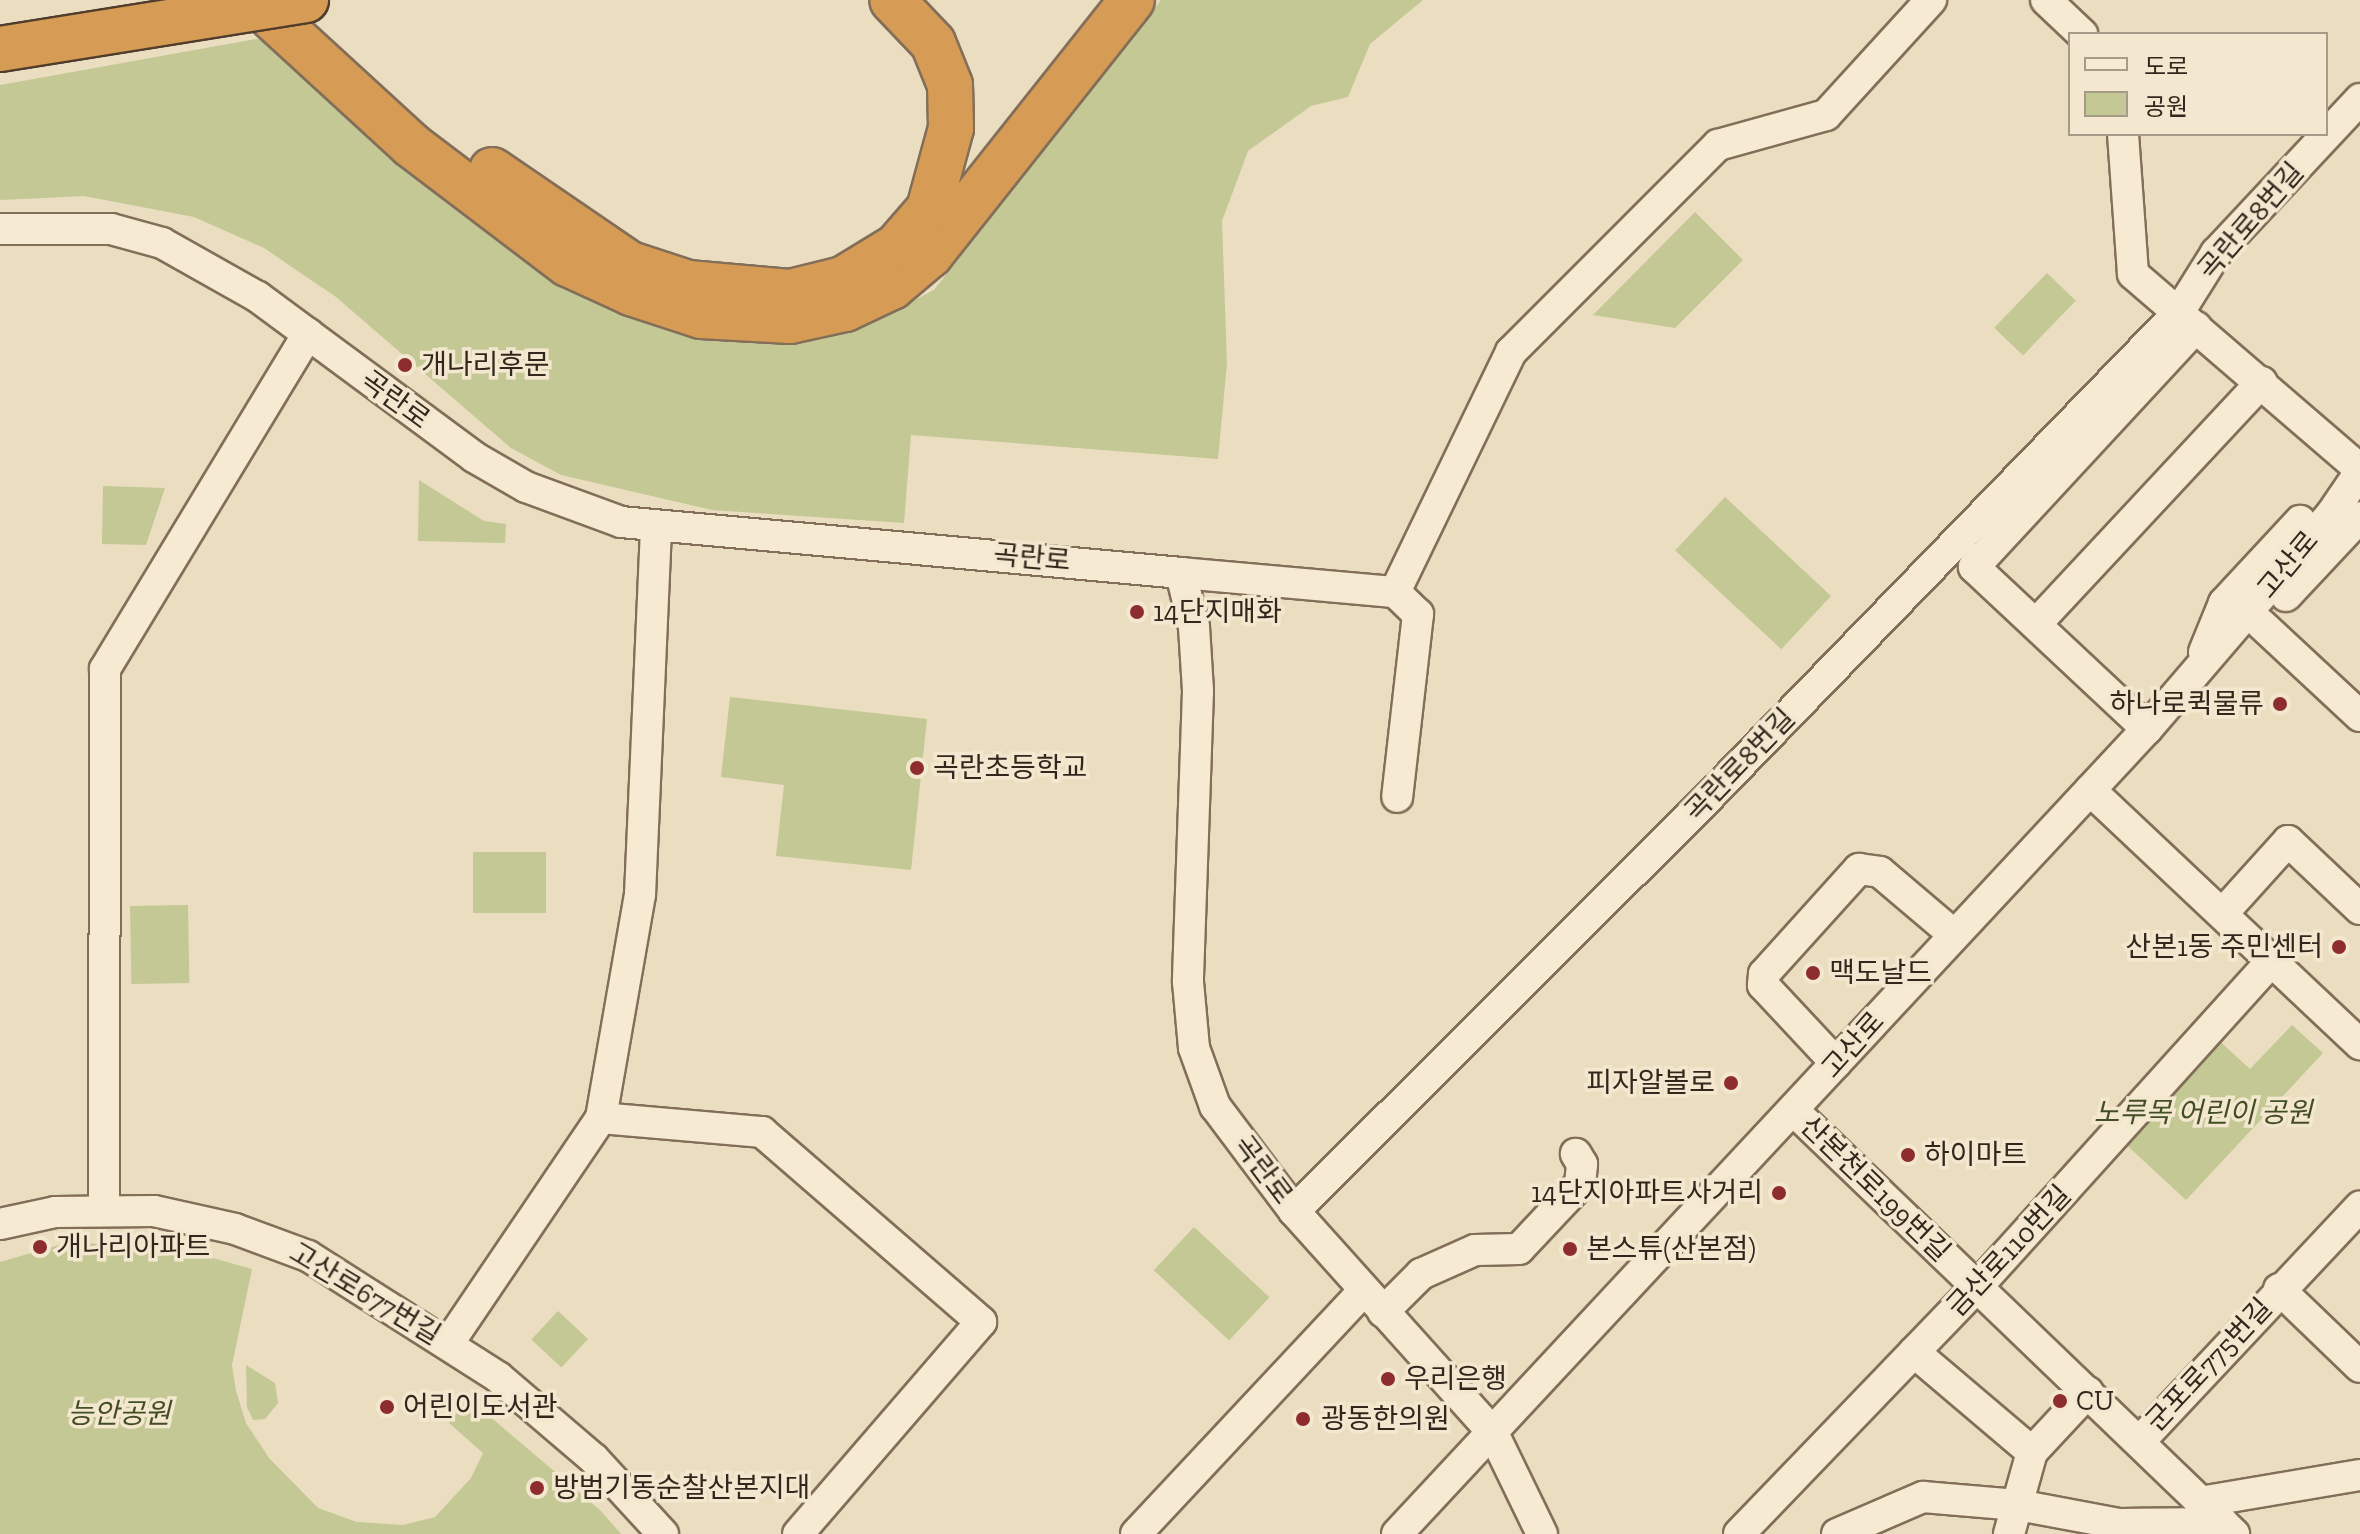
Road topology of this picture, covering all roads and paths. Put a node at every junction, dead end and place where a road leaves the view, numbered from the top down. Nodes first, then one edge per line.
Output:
1 (253, 0) edge
2 (299, 0) edge
3 (306, 0) edge
4 (892, 0) edge
5 (1132, 0) edge
6 (1931, 0) edge
7 (2046, 0) edge
8 (2080, 32) edge
9 (0, 49) edge
10 (2360, 99) edge
11 (2328, 133) edge
12 (2123, 136) edge
13 (2325, 136) edge
14 (0, 229) edge
15 (2187, 320) junction
16 (308, 334) junction
17 (2262, 382) junction
18 (2358, 464) edge
19 (2360, 493) edge
20 (2346, 515) edge
21 (656, 526) junction
22 (1181, 573) junction
23 (1395, 592) junction
24 (2036, 624) junction
25 (2261, 624) junction
26 (2195, 676) junction
27 (2360, 716) edge
28 (2147, 729) junction
29 (2090, 790) junction
30 (1397, 797) dead end
31 (2360, 909) edge
32 (2223, 913) junction
33 (1953, 934) junction
34 (2272, 961) junction
35 (2360, 1044) edge
36 (1836, 1063) junction
37 (1793, 1110) junction
38 (601, 1118) junction
39 (1576, 1154) dead end
40 (2360, 1207) edge
41 (104, 1208) junction
42 (1294, 1211) junction
43 (0, 1224) edge
44 (1977, 1287) junction
45 (2279, 1289) junction
46 (1374, 1301) junction
47 (448, 1344) junction
48 (1914, 1352) junction
49 (2360, 1367) edge
50 (2088, 1392) junction
51 (1493, 1433) junction
52 (2139, 1442) junction
53 (2032, 1452) junction
54 (2360, 1475) edge
55 (2200, 1502) junction
56 (2018, 1505) junction
57 (2119, 1529) edge
58 (2228, 1529) edge
59 (663, 1534) edge
60 (798, 1534) edge
61 (1136, 1534) edge
62 (1397, 1534) edge
63 (1542, 1534) edge
64 (1739, 1534) edge
65 (1837, 1534) edge
66 (2009, 1534) edge

1 - 5 highway
2 - 4 highway
3 - 9 highway, bridge
6 - 23 street
7 - 8 street
10 - 11 street, 곡란로8번길
12 - 15 street
13 - 15 street, 곡란로8번길
14 - 16 street, 곡란로
15 - 17 street
15 - 24 street
15 - 42 street, 곡란로8번길
16 - 21 street, 곡란로
16 - 41 street
17 - 18 street
17 - 24 street
18 - 20 street
18 - 26 street
19 - 20 street
20 - 25 street
20 - 26 street, 고산로
21 - 22 street, 곡란로
21 - 38 street
22 - 23 street
22 - 42 street, 곡란로
23 - 30 street
24 - 28 street
25 - 26 street
25 - 27 street
26 - 28 street, 고산로
28 - 29 street, 고산로
29 - 32 street
29 - 33 street, 고산로
31 - 32 street
32 - 34 street
33 - 36 street, 고산로
33 - 36 street
34 - 35 street
34 - 44 street, 금산로110번길
36 - 37 street, 고산로
37 - 44 street, 산본천로199번길
37 - 51 street, 고산로
38 - 47 street
38 - 60 street
39 - 46 street
40 - 45 street, 군포로775번길
41 - 43 street, 고산로677번길
41 - 47 street, 고산로677번길
42 - 46 street, 곡란로
44 - 48 street, 금산로110번길
44 - 50 street, 산본천로199번길
45 - 49 street, 군포로775번길
45 - 52 street, 군포로775번길
46 - 51 street, 곡란로
46 - 61 street
47 - 59 street, 고산로677번길
48 - 53 street
48 - 64 street, 금산로110번길
50 - 52 street, 산본천로199번길
50 - 53 street
51 - 62 street, 고산로
51 - 63 street, 곡란로
52 - 55 street, 산본천로199번길
53 - 56 street
54 - 55 street
55 - 58 street, 산본천로199번길
56 - 57 street
56 - 65 street
56 - 66 street
57 - 58 street

